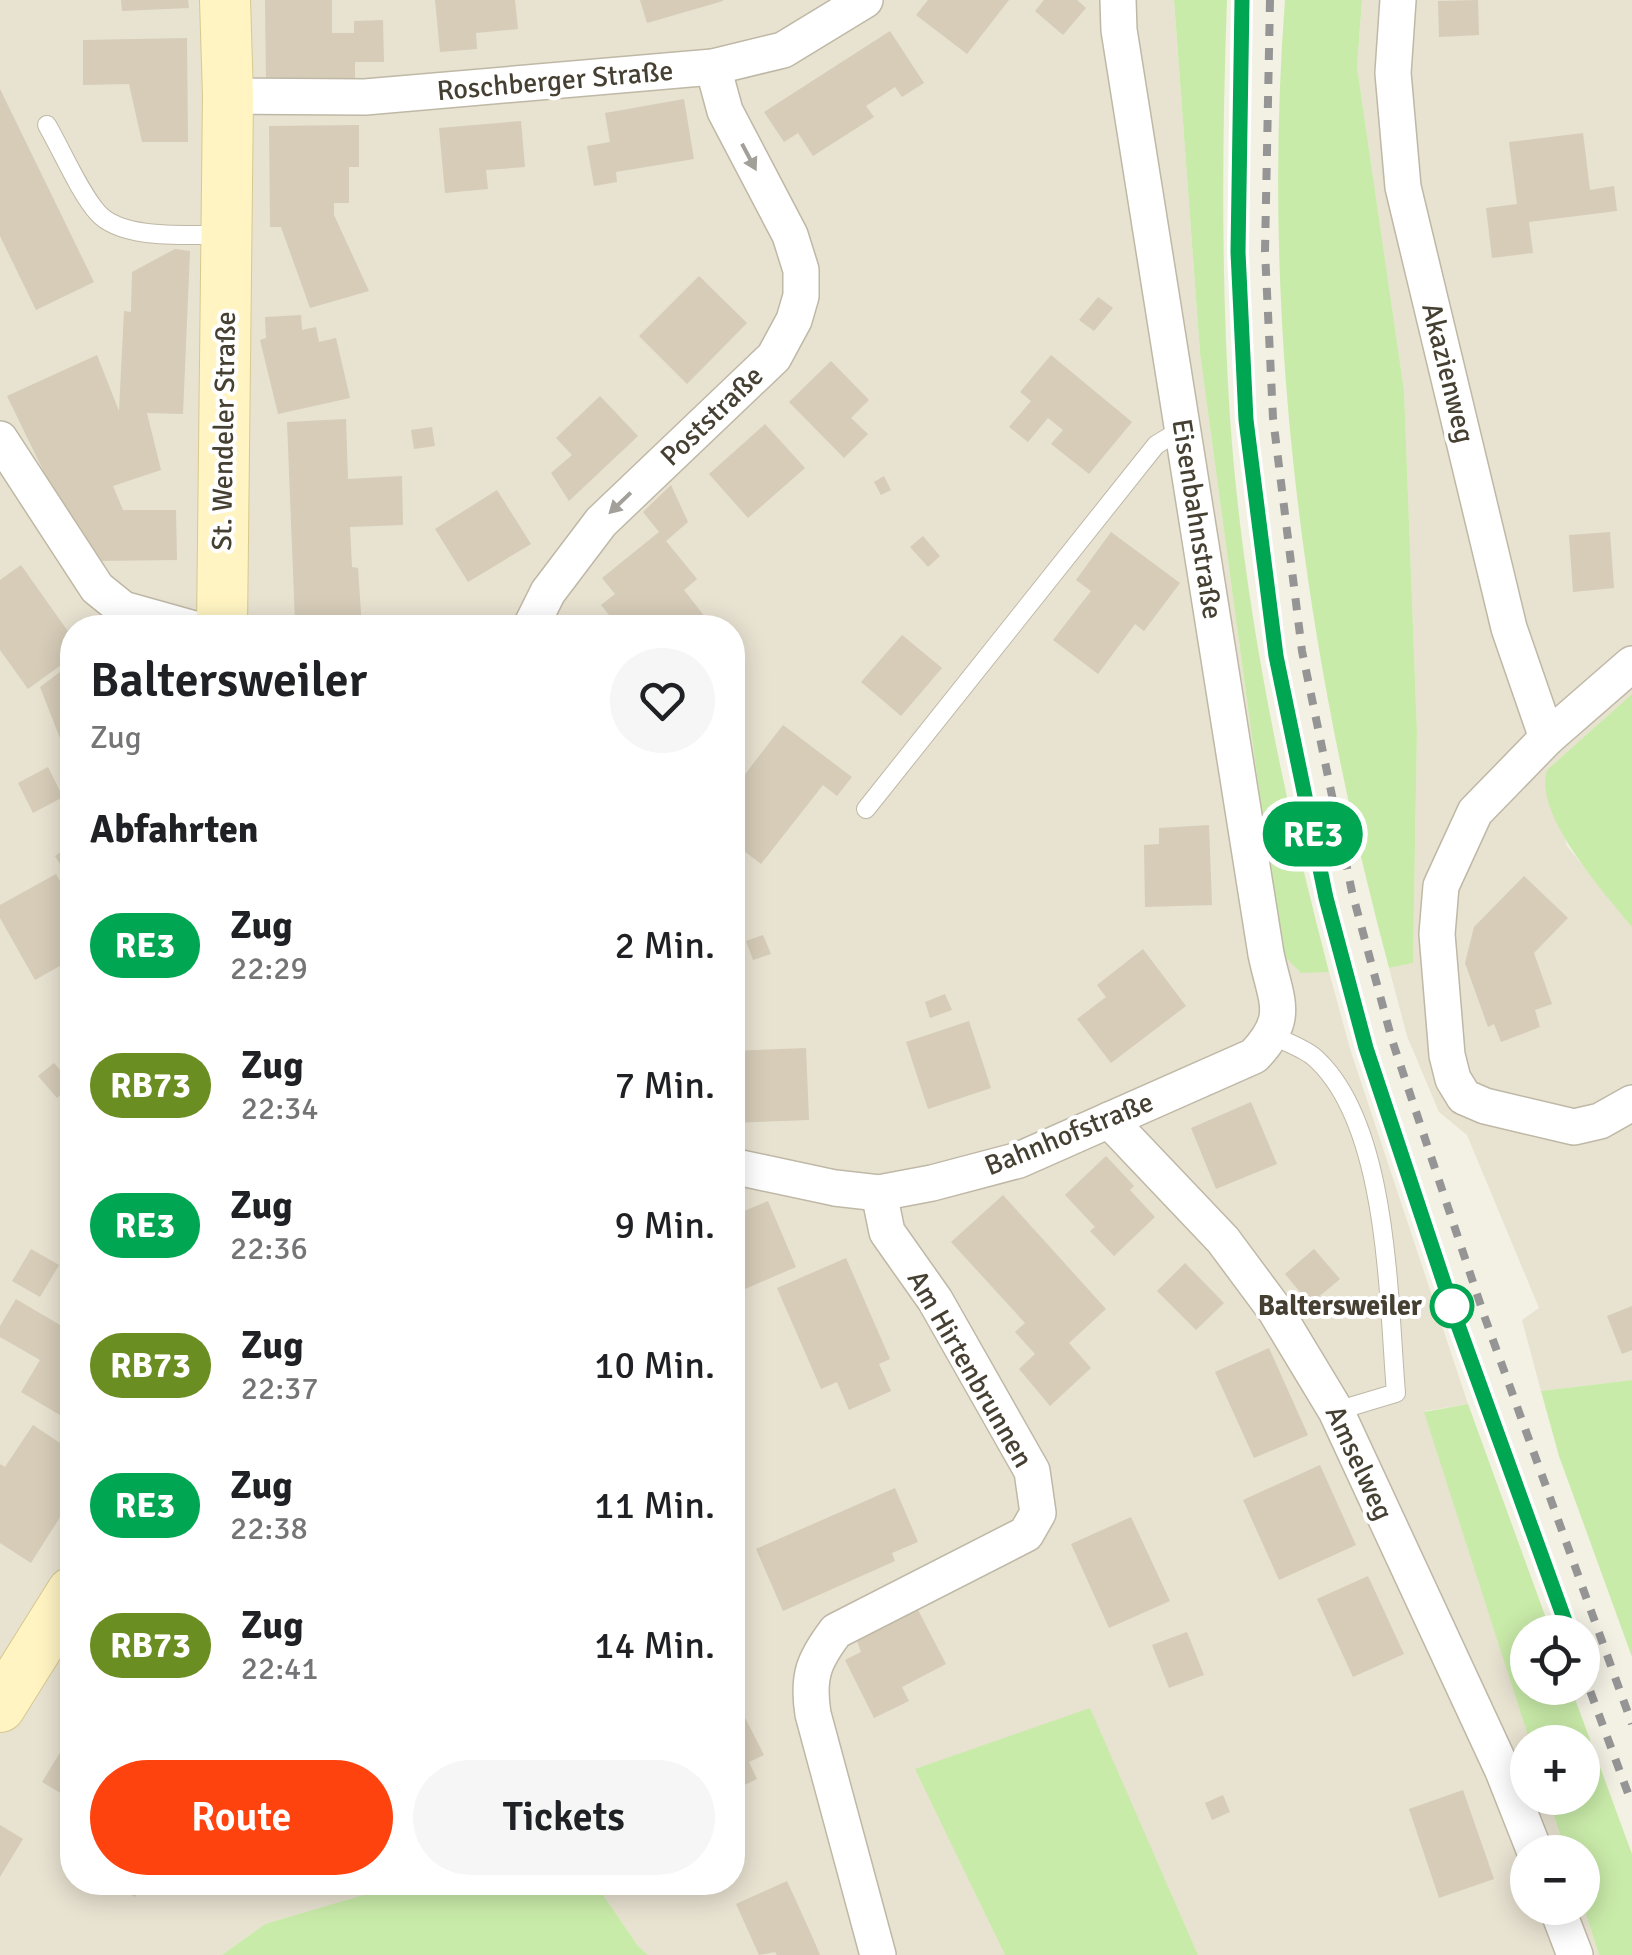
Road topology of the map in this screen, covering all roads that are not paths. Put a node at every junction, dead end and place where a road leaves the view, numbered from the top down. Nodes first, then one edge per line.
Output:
1 (225, 0) edge
2 (865, 0) edge
3 (1118, 0) edge
4 (1398, 0) edge
5 (713, 67) junction
6 (228, 96) junction
7 (47, 125) dead end
8 (226, 234) junction
9 (1183, 433) junction
10 (0, 440) edge
11 (144, 615) edge
12 (222, 615) edge
13 (536, 615) edge
14 (1632, 664) edge
15 (1546, 738) junction
16 (866, 808) dead end
17 (1273, 1036) junction
18 (1632, 1104) edge
19 (1109, 1120) junction
20 (745, 1169) edge
21 (879, 1193) junction
22 (1336, 1411) junction
23 (60, 1611) edge
24 (0, 1707) edge
25 (1528, 1835) edge
26 (1564, 1925) edge
27 (878, 1955) edge
28 (1575, 1955) edge

1 - 6 main road, St. Wendeler Straße
2 - 5 street, Roschberger Straße
3 - 9 street, Eisenbahnstraße
4 - 15 street, Akazienweg
5 - 6 street, Roschberger Straße
5 -> 13 street, Poststraße
6 - 8 main road, St. Wendeler Straße
7 - 8 lane
8 - 12 main road, St. Wendeler Straße
9 - 16 lane
9 - 17 street, Eisenbahnstraße
10 - 11 street
14 - 15 street
15 - 18 street
17 - 19 street, Bahnhofstraße
17 - 22 lane
19 - 21 street, Bahnhofstraße
19 - 22 street, Amselweg
20 - 21 street, Bahnhofstraße
21 - 27 street, Am Hirtenbrunnen
22 - 25 street, Amselweg
23 - 24 main road
26 - 28 street

